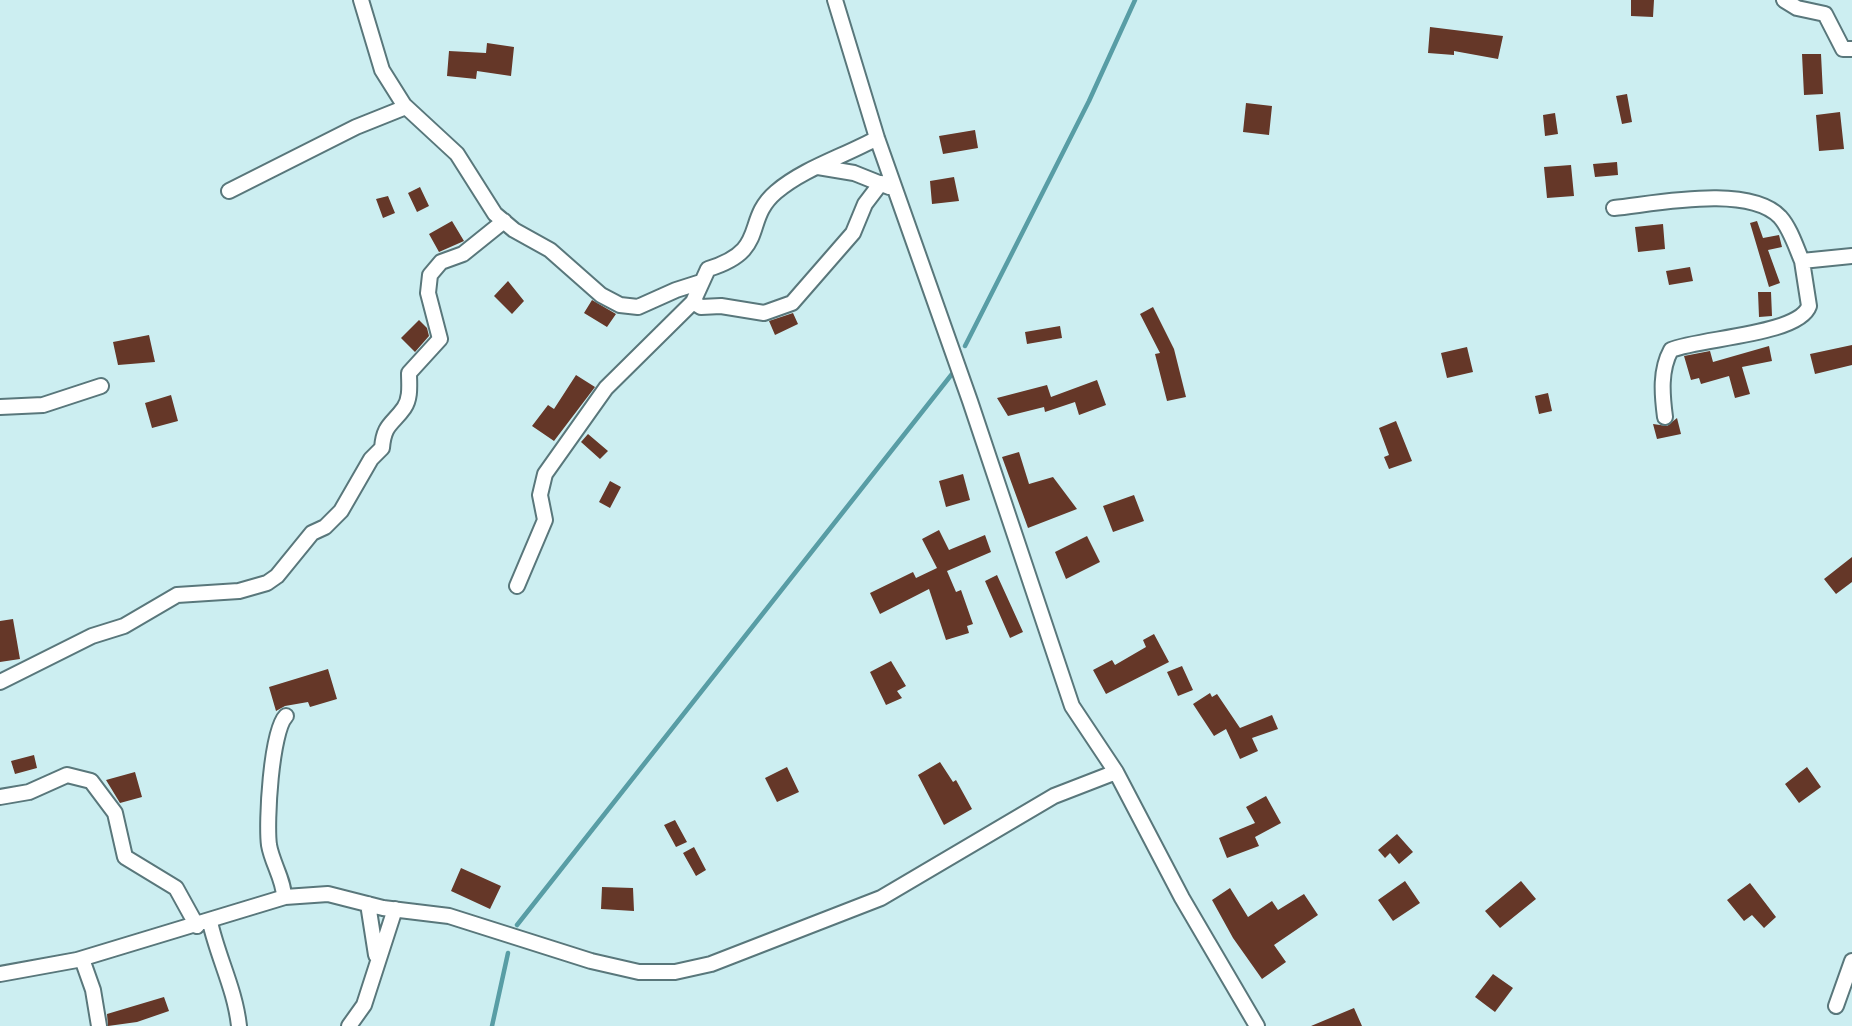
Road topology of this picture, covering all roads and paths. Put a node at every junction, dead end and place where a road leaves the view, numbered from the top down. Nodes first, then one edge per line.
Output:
1 (361, 0) edge
2 (835, 0) edge
3 (1784, 0) edge
4 (1852, 49) edge
5 (406, 107) junction
6 (877, 138) junction
7 (818, 167) junction
8 (887, 186) junction
9 (229, 191) dead end
10 (1614, 208) dead end
11 (504, 221) junction
12 (1852, 256) edge
13 (1802, 261) junction
14 (701, 282) junction
15 (693, 302) junction
16 (101, 386) dead end
17 (0, 407) edge
18 (1665, 417) dead end
19 (517, 586) dead end
20 (0, 682) edge
21 (286, 716) dead end
22 (1115, 772) junction
23 (0, 797) edge
24 (284, 897) junction
25 (368, 904) junction
26 (395, 909) junction
27 (203, 924) junction
28 (82, 959) junction
29 (1852, 961) edge
30 (377, 963) junction
31 (0, 974) edge
32 (1836, 1006) dead end
33 (99, 1026) edge
34 (239, 1026) edge
35 (349, 1026) edge
36 (1256, 1026) edge

1 - 5 street
2 - 6 street
3 - 4 street
5 - 9 street
5 - 11 street
6 - 7 street
6 - 8 street
7 - 8 street
7 - 14 street
8 - 15 street
8 - 22 street
10 - 13 street
11 - 14 street
11 - 20 street
12 - 13 street
13 - 18 street
14 - 15 street
15 - 19 street
16 - 17 street
21 - 24 street
22 - 26 street
22 - 36 street
23 - 27 street
24 - 25 street
24 - 27 street
25 - 26 street
25 - 30 street
26 - 30 street
27 - 28 street
27 - 34 street
28 - 31 street
28 - 33 street
29 - 32 street
30 - 35 street

